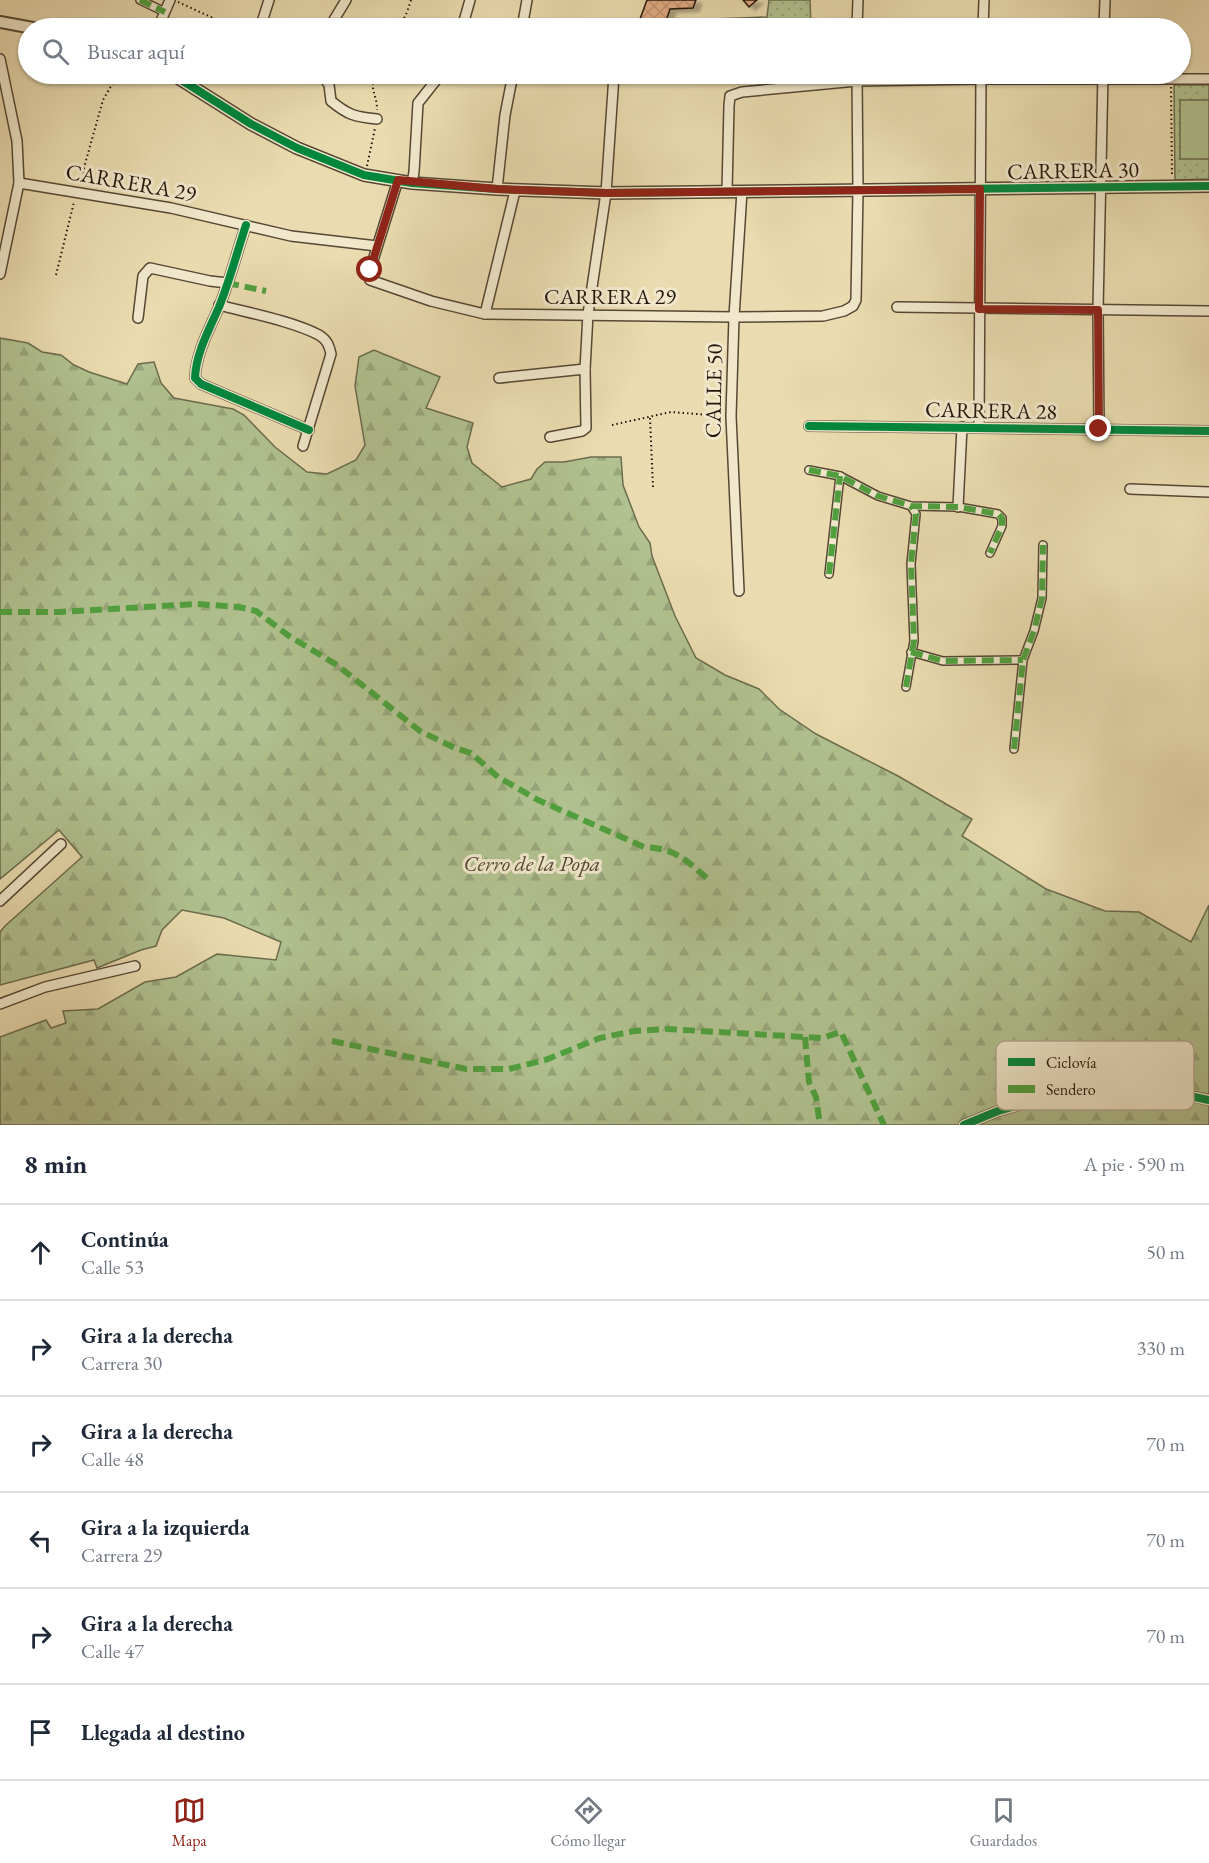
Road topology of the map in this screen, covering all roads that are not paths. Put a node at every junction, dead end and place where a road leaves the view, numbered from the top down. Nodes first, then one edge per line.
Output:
1 (140, 0) edge
2 (171, 0) edge
3 (269, 0) edge
4 (346, 0) edge
5 (470, 0) edge
6 (527, 0) edge
7 (858, 0) edge
8 (984, 0) edge
9 (1106, 0) edge
10 (165, 12) junction
11 (162, 18) edge
12 (263, 18) edge
13 (335, 18) edge
14 (465, 18) edge
15 (524, 18) edge
16 (857, 18) edge
17 (983, 18) edge
18 (1105, 18) edge
19 (0, 25) edge
20 (18, 27) edge
21 (0, 59) edge
22 (1191, 80) edge
23 (1209, 80) edge
24 (188, 84) edge
25 (328, 84) edge
26 (433, 84) edge
27 (511, 84) edge
28 (613, 84) edge
29 (803, 84) edge
30 (857, 84) edge
31 (981, 84) edge
32 (1102, 84) edge
33 (377, 119) dead end
34 (398, 180) junction
35 (19, 183) junction
36 (412, 183) junction
37 (1209, 186) edge
38 (1100, 188) junction
39 (497, 189) junction
40 (980, 189) junction
41 (515, 190) junction
42 (858, 190) junction
43 (742, 191) junction
44 (728, 192) junction
45 (606, 193) junction
46 (246, 225) junction
47 (377, 246) junction
48 (0, 274) edge
49 (227, 283) junction
50 (219, 305) junction
51 (897, 307) dead end
52 (979, 309) junction
53 (1098, 310) junction
54 (1209, 311) edge
55 (485, 314) junction
56 (588, 314) junction
57 (734, 317) junction
58 (138, 318) dead end
59 (585, 369) junction
60 (500, 378) dead end
61 (809, 426) dead end
62 (962, 427) junction
63 (979, 428) junction
64 (1099, 429) junction
65 (309, 430) junction
66 (1209, 431) edge
67 (550, 437) dead end
68 (303, 446) dead end
69 (809, 470) dead end
70 (840, 476) junction
71 (1130, 489) dead end
72 (1209, 492) edge
73 (911, 506) junction
74 (958, 507) junction
75 (1043, 545) dead end
76 (990, 553) dead end
77 (829, 574) dead end
78 (739, 591) dead end
79 (911, 652) junction
80 (1023, 660) junction
81 (906, 687) dead end
82 (1014, 749) dead end
83 (62, 844) dead end
84 (0, 901) edge
85 (135, 966) dead end
86 (0, 1004) edge
87 (1194, 1097) edge
88 (1209, 1100) edge
89 (1001, 1110) edge
90 (964, 1125) edge

1 - 10 street
2 - 10 street
3 - 12 street
4 - 13 street
5 - 14 street
6 - 15 street
7 - 16 street
8 - 17 street
9 - 18 street
10 - 11 street
19 - 20 street
21 - 35 street
22 - 23 street
24 - 34 street, CARRERA 30
25 - 33 street
26 - 36 street
27 - 39 street
28 - 45 street
29 - 44 street
30 - 42 street
31 - 40 street
32 - 38 street
34 - 36 street, CARRERA 30
34 - 47 street
35 - 46 street, CARRERA 29
35 - 48 street
36 - 39 street, CARRERA 30
37 - 38 street, CARRERA 30
38 - 40 street, CARRERA 30
38 - 53 street
39 - 41 street, CARRERA 30
40 - 42 street, CARRERA 30
40 - 52 street
41 - 45 street, CARRERA 30
41 - 55 street
42 - 43 street, CARRERA 30
42 - 57 street, CARRERA 29
43 - 44 street, CARRERA 30
43 - 57 street, CALLE 50
44 - 45 street, CARRERA 30
45 - 56 street
46 - 47 street, CARRERA 29
46 - 49 street
47 - 55 street, CARRERA 29
49 - 50 street
49 - 58 street
50 - 65 street
50 - 65 street
51 - 52 street
52 - 53 street
52 - 63 street
53 - 54 street
53 - 64 street
55 - 56 street, CARRERA 29
56 - 57 street, CARRERA 29
56 - 59 street
57 - 78 street, CALLE 50
59 - 60 street
59 - 67 street
61 - 62 street, CARRERA 28
62 - 63 street, CARRERA 28
62 - 74 street
63 - 64 street, CARRERA 28
64 - 66 street, CARRERA 28
65 - 68 street
69 - 70 street
70 - 73 street
70 - 77 street
71 - 72 street
73 - 74 street
73 - 79 street
74 - 76 street
75 - 80 street
79 - 80 street
79 - 81 street
80 - 82 street
83 - 84 street
85 - 86 street
87 - 88 street
89 - 90 street

